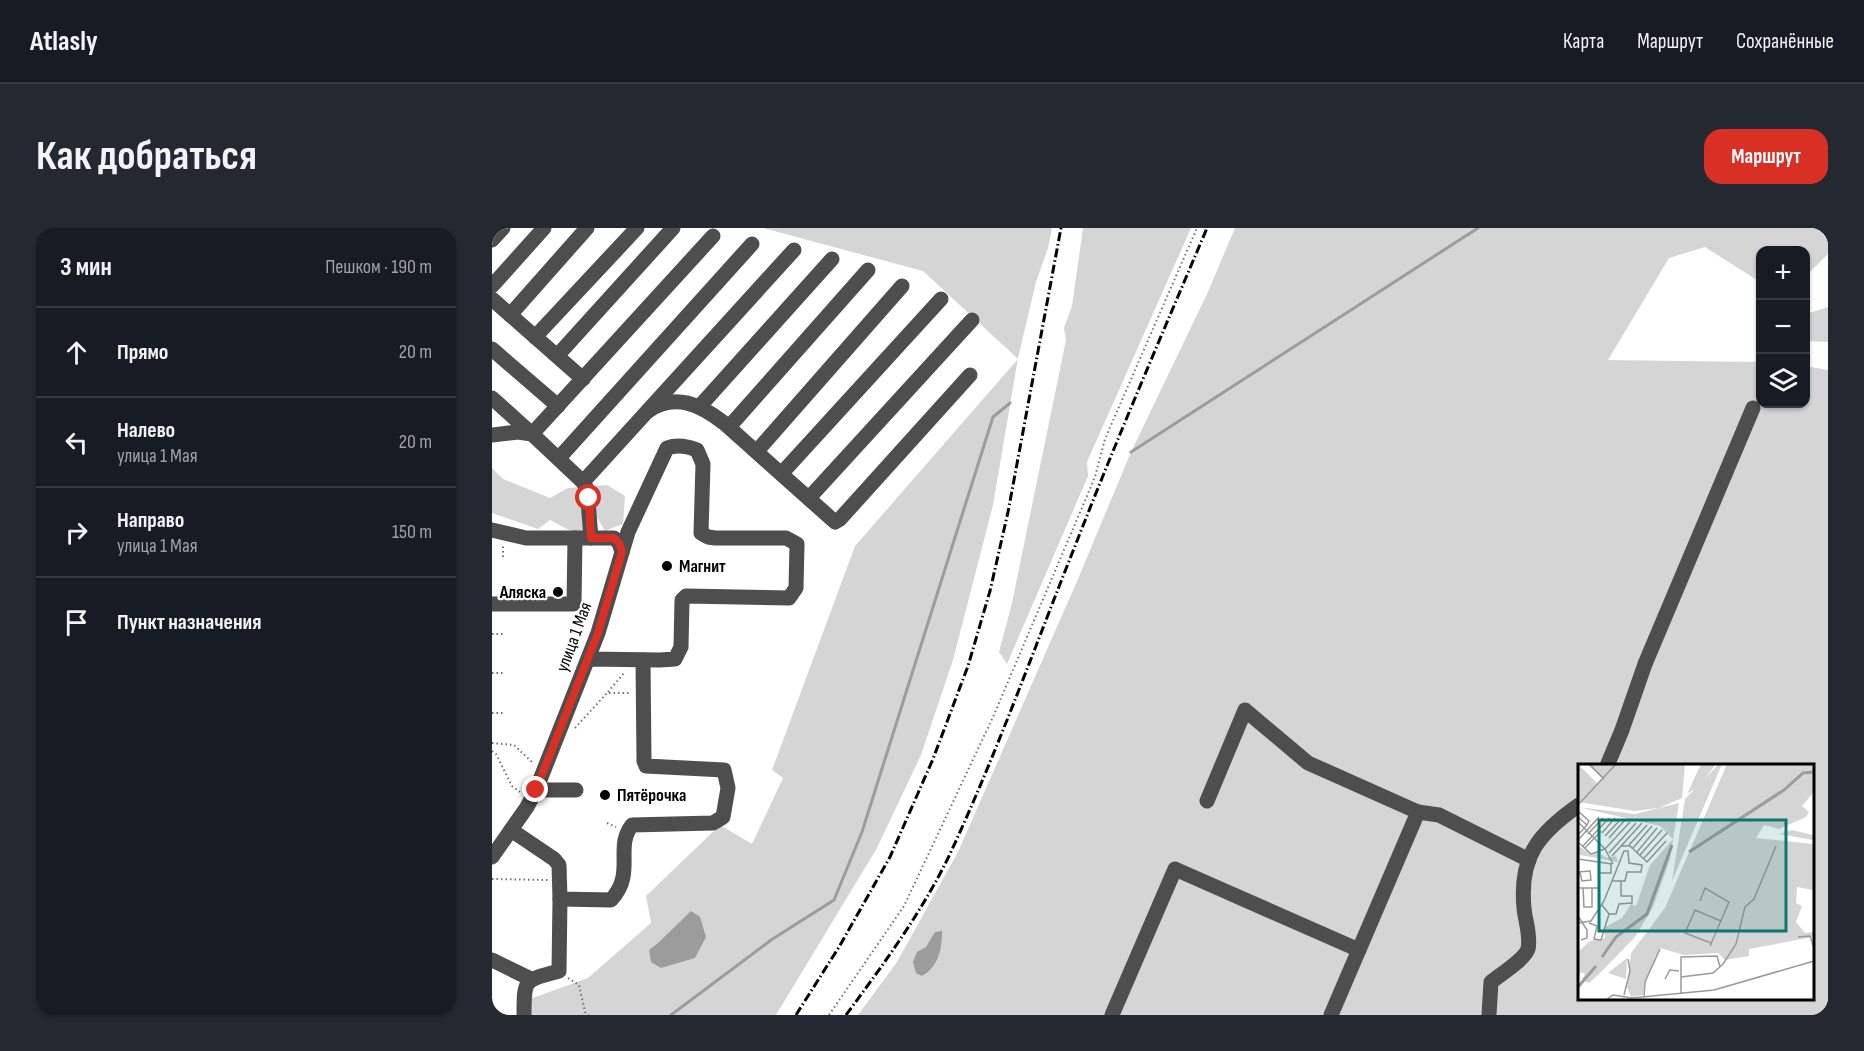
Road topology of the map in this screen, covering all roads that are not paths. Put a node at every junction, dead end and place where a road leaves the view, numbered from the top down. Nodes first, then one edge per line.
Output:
1 (503, 228) edge
2 (544, 228) edge
3 (587, 228) edge
4 (637, 228) edge
5 (673, 228) edge
6 (713, 236) dead end
7 (492, 240) edge
8 (752, 244) dead end
9 (794, 250) dead end
10 (832, 259) dead end
11 (868, 270) dead end
12 (492, 286) edge
13 (902, 286) dead end
14 (941, 299) dead end
15 (498, 309) edge
16 (972, 320) dead end
17 (535, 337) junction
18 (492, 349) edge
19 (557, 356) junction
20 (970, 375) dead end
21 (583, 379) junction
22 (493, 401) edge
23 (558, 406) junction
24 (700, 406) junction
25 (1753, 408) dead end
26 (648, 411) junction
27 (729, 427) junction
28 (532, 434) junction
29 (492, 435) edge
30 (757, 452) junction
31 (559, 458) junction
32 (782, 473) junction
33 (583, 482) junction
34 (809, 498) junction
35 (492, 530) edge
36 (575, 538) junction
37 (591, 538) junction
38 (627, 556) junction
39 (492, 604) edge
40 (588, 659) junction
41 (639, 660) junction
42 (1608, 764) edge
43 (536, 790) junction
44 (576, 790) dead end
45 (1207, 801) dead end
46 (1578, 806) edge
47 (1419, 812) junction
48 (511, 830) junction
49 (492, 856) edge
50 (1528, 860) junction
51 (560, 899) junction
52 (1359, 950) junction
53 (492, 960) edge
54 (531, 979) junction
55 (524, 1015) edge
56 (1112, 1015) edge
57 (1330, 1015) edge
58 (1489, 1015) edge

1 - 7 street
2 - 12 street
3 - 15 street
4 - 17 street
5 - 19 street
6 - 21 street
8 - 31 street
9 - 26 street
10 - 24 street
11 - 27 street
13 - 30 street
14 - 32 street
15 - 17 street
16 - 34 street
17 - 19 street
18 - 23 street
19 - 21 street
20 - 34 street
21 - 23 street
22 - 28 street
23 - 28 street
24 - 26 street
24 - 27 street
25 - 42 street
26 - 33 street
27 - 30 street
28 - 29 street
28 - 31 street
30 - 32 street
31 - 33 street
32 - 34 street
33 - 37 street
35 - 36 street
36 - 37 street
36 - 39 street
37 - 38 street
38 - 40 street, улица 1 Мая
38 - 41 street, улица 1 Мая
40 - 41 street
40 - 43 street, улица 1 Мая
41 - 51 street
43 - 44 street
43 - 48 street, улица 1 Мая
45 - 47 street
46 - 50 street
47 - 50 street
47 - 52 street
48 - 49 street, улица 1 Мая
48 - 51 street
50 - 58 street
51 - 54 street
52 - 56 street
52 - 57 street
53 - 54 street
54 - 55 street

